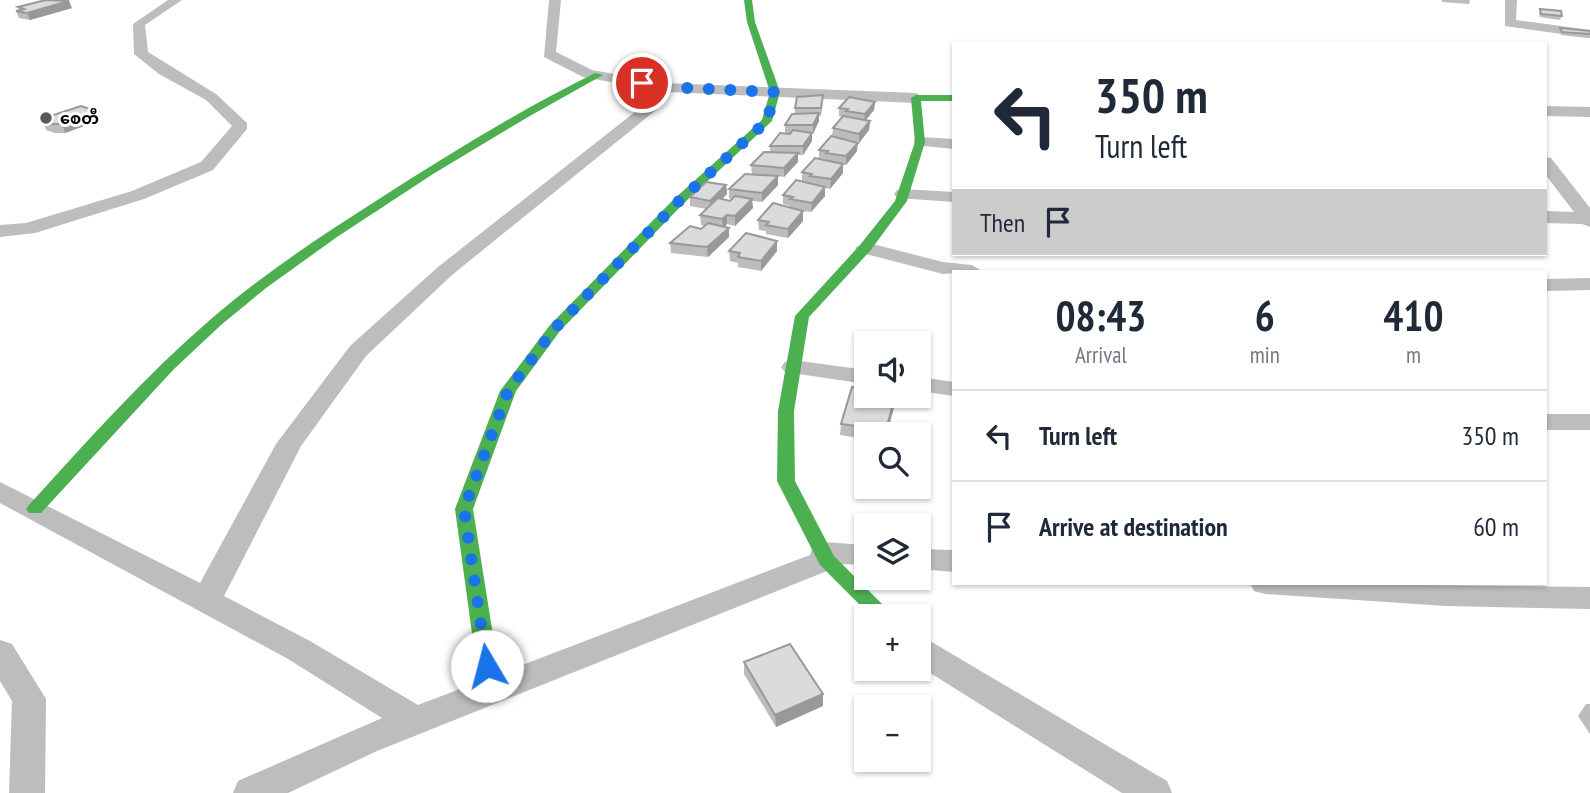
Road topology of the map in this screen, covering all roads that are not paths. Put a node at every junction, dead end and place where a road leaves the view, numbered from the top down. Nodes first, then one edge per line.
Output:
1 (176, 0) edge
2 (555, 0) edge
3 (748, 0) edge
4 (1511, 0) edge
5 (1590, 34) edge
6 (598, 75) junction
7 (664, 87) junction
8 (775, 92) junction
9 (916, 98) junction
10 (952, 98) edge
11 (1547, 111) edge
12 (1590, 113) edge
13 (920, 142) junction
14 (952, 144) edge
15 (1547, 165) edge
16 (904, 194) junction
17 (952, 197) edge
18 (1547, 218) edge
19 (1589, 219) edge
20 (0, 231) edge
21 (865, 248) junction
22 (962, 270) edge
23 (1590, 284) edge
24 (1547, 285) edge
25 (793, 367) junction
26 (854, 375) edge
27 (931, 386) edge
28 (952, 389) edge
29 (1547, 422) edge
30 (1590, 422) edge
31 (0, 491) edge
32 (35, 509) junction
33 (854, 555) edge
34 (825, 556) junction
35 (931, 560) edge
36 (952, 561) edge
37 (1295, 585) edge
38 (1590, 598) edge
39 (206, 600) junction
40 (872, 604) edge
41 (0, 653) edge
42 (931, 657) edge
43 (491, 692) junction
44 (416, 721) junction
45 (27, 793) edge
46 (251, 793) edge
47 (1154, 793) edge

1 - 20 street
2 - 6 street
3 - 8 street
4 - 5 street
6 - 7 street
6 - 32 street
7 - 8 street
7 - 39 street
8 - 9 street
8 - 43 street
9 - 10 street
9 - 13 street
11 - 12 street
13 - 14 street
13 - 16 street
15 - 19 street
16 - 17 street
16 - 21 street
18 - 19 street
21 - 22 street
21 - 25 street
23 - 24 street
25 - 26 street
25 - 34 street
27 - 28 street
29 - 30 street
31 - 32 street
32 - 39 street
33 - 34 street
34 - 40 street
34 - 43 street
35 - 36 street
37 - 38 street
39 - 44 street
41 - 45 street
42 - 47 street
43 - 44 street
44 - 46 street

